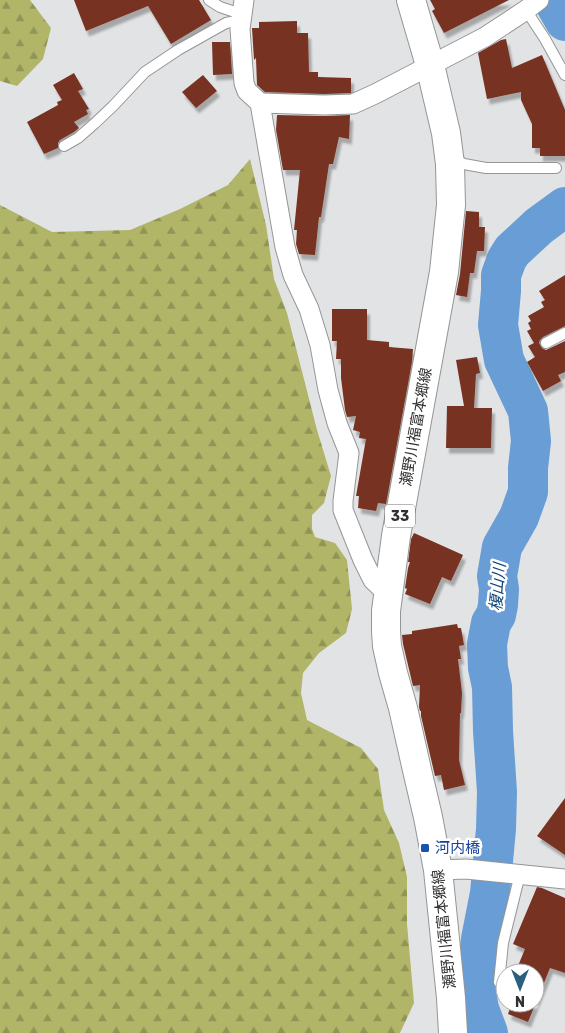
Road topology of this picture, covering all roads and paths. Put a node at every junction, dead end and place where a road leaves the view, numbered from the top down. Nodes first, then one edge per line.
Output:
1 (209, 0) edge
2 (411, 0) edge
3 (532, 5) edge
4 (242, 11) edge
5 (430, 65) junction
6 (565, 75) edge
7 (260, 103) junction
8 (64, 146) dead end
9 (449, 156) junction
10 (556, 168) dead end
11 (565, 333) edge
12 (546, 343) dead end
13 (388, 594) junction
14 (438, 870) junction
15 (515, 874) junction
16 (565, 879) edge
17 (501, 963) edge
18 (453, 1033) edge

1 - 4 lane
2 - 5 main road, 瀬野川福富本郷線 / 33
3 - 5 street
3 - 6 lane
4 - 7 street
4 - 8 lane
5 - 7 street
5 - 9 main road, 瀬野川福富本郷線 / 33
7 - 13 street
9 - 10 lane
9 - 13 main road, 瀬野川福富本郷線 / 33
11 - 12 lane
13 - 14 main road, 瀬野川福富本郷線 / 33
14 - 15 street
14 - 18 main road, 瀬野川福富本郷線 / 33
15 - 16 street
15 - 17 lane

